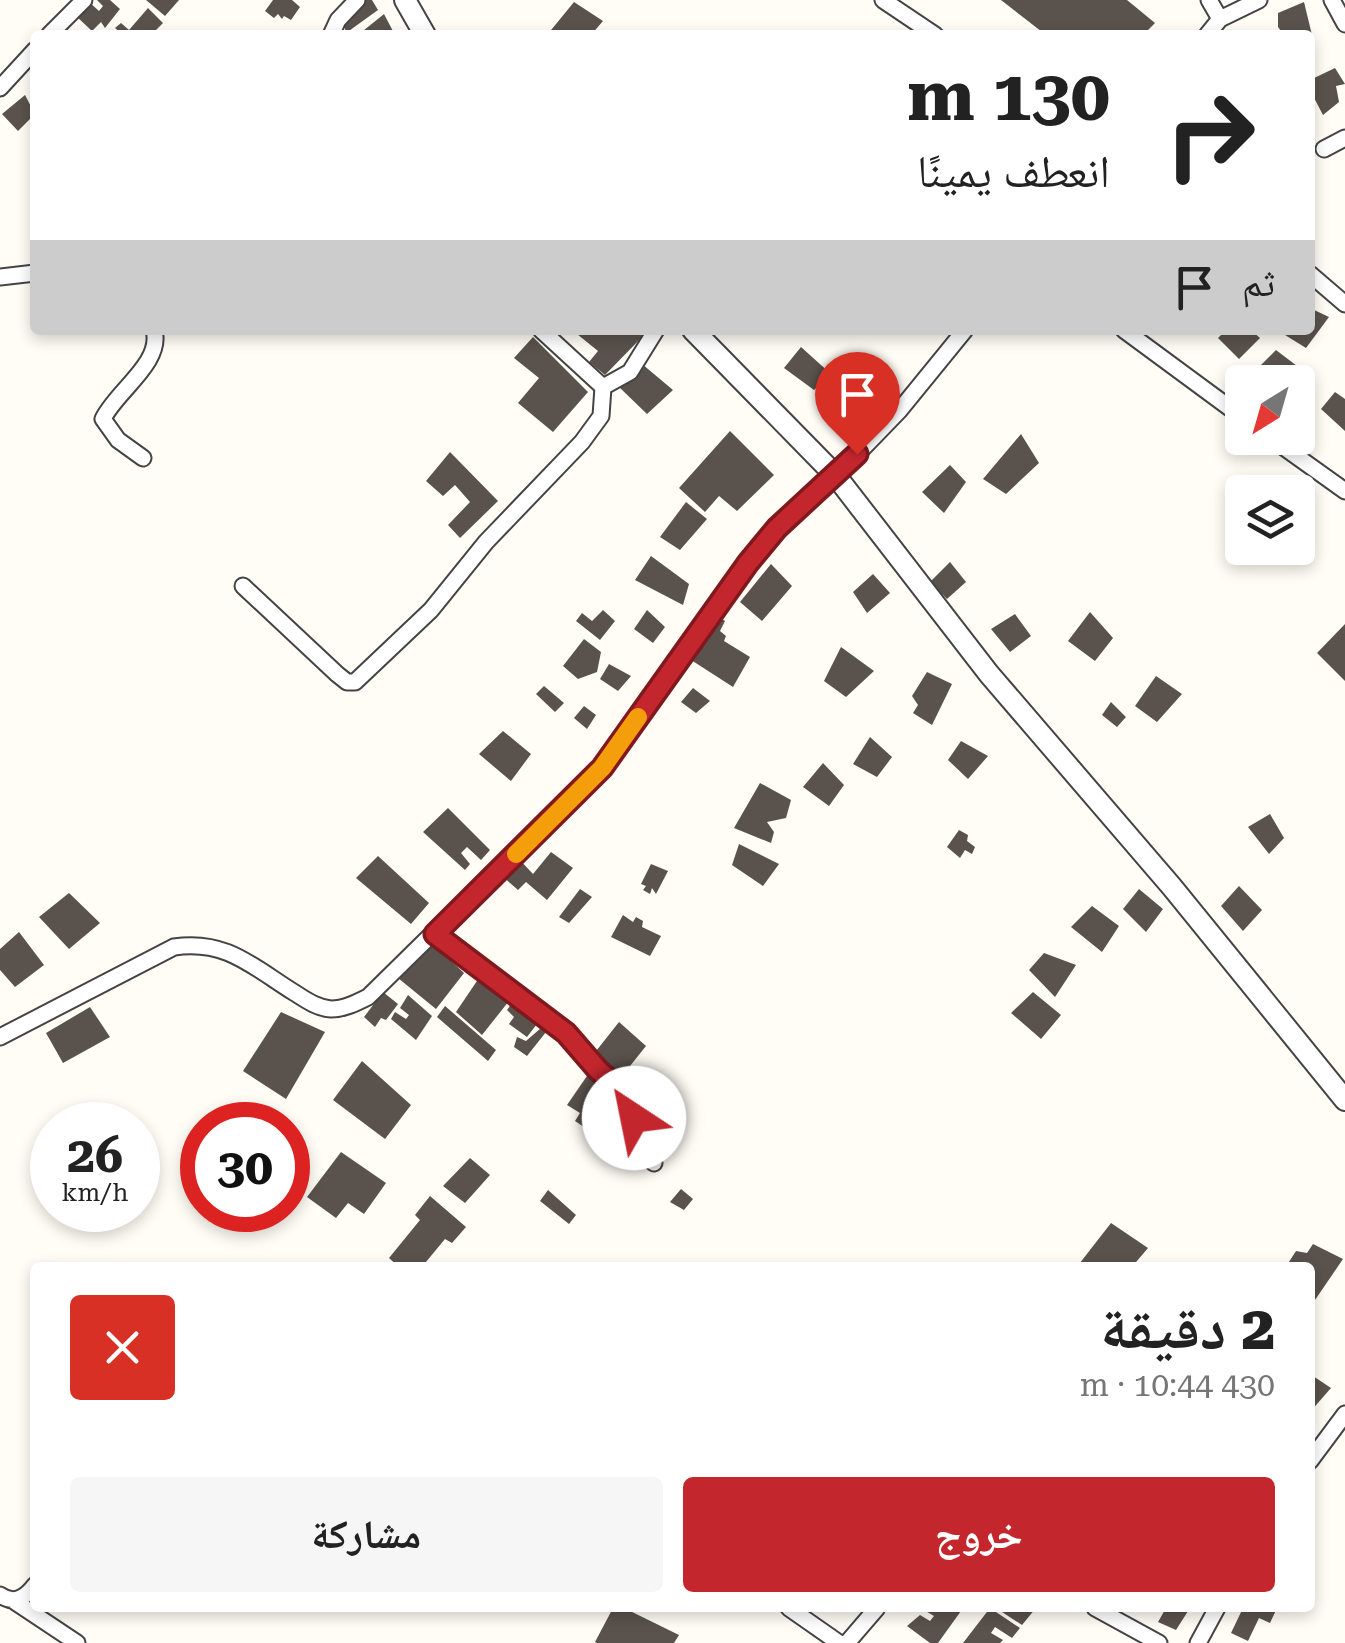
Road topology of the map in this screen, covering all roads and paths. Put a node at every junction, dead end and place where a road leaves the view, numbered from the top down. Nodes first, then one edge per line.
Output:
1 (84, 0) edge
2 (357, 0) edge
3 (883, 0) edge
4 (1209, 0) edge
5 (1259, 0) edge
6 (1332, 0) edge
7 (1220, 19) junction
8 (1345, 24) edge
9 (55, 30) edge
10 (333, 30) edge
11 (928, 30) edge
12 (1211, 30) edge
13 (30, 55) edge
14 (0, 88) edge
15 (1345, 138) edge
16 (1324, 149) dead end
17 (30, 274) edge
18 (0, 277) edge
19 (1315, 278) edge
20 (1345, 304) edge
21 (155, 335) edge
22 (546, 335) edge
23 (653, 335) edge
24 (698, 335) edge
25 (961, 335) edge
26 (1131, 335) edge
27 (603, 387) junction
28 (1225, 404) edge
29 (1295, 455) edge
30 (143, 458) dead end
31 (836, 476) junction
32 (1345, 491) edge
33 (243, 586) dead end
34 (435, 934) junction
35 (0, 1036) edge
36 (1345, 1100) edge
37 (654, 1163) dead end
38 (1345, 1414) edge
39 (1315, 1453) edge
40 (30, 1591) edge
41 (7, 1598) edge
42 (795, 1612) edge
43 (873, 1612) edge
44 (1103, 1612) edge
45 (1215, 1612) edge
46 (77, 1643) edge
47 (839, 1643) edge
48 (847, 1643) edge
49 (1159, 1643) edge
50 (1198, 1643) edge

1 - 9 street
2 - 10 street
3 - 11 street
4 - 7 street
5 - 7 street
6 - 8 street
7 - 12 street
13 - 14 street
15 - 16 street
17 - 18 street
19 - 20 street
21 - 30 street
22 - 27 street
23 - 27 street
24 - 31 street
25 - 31 street
26 - 28 street
27 - 33 street
29 - 32 street
31 - 34 street
31 - 36 street
34 - 35 street
34 - 37 street
38 - 39 street
40 - 41 street
41 - 46 street
42 - 47 street
43 - 48 street
44 - 49 street
45 - 50 street

